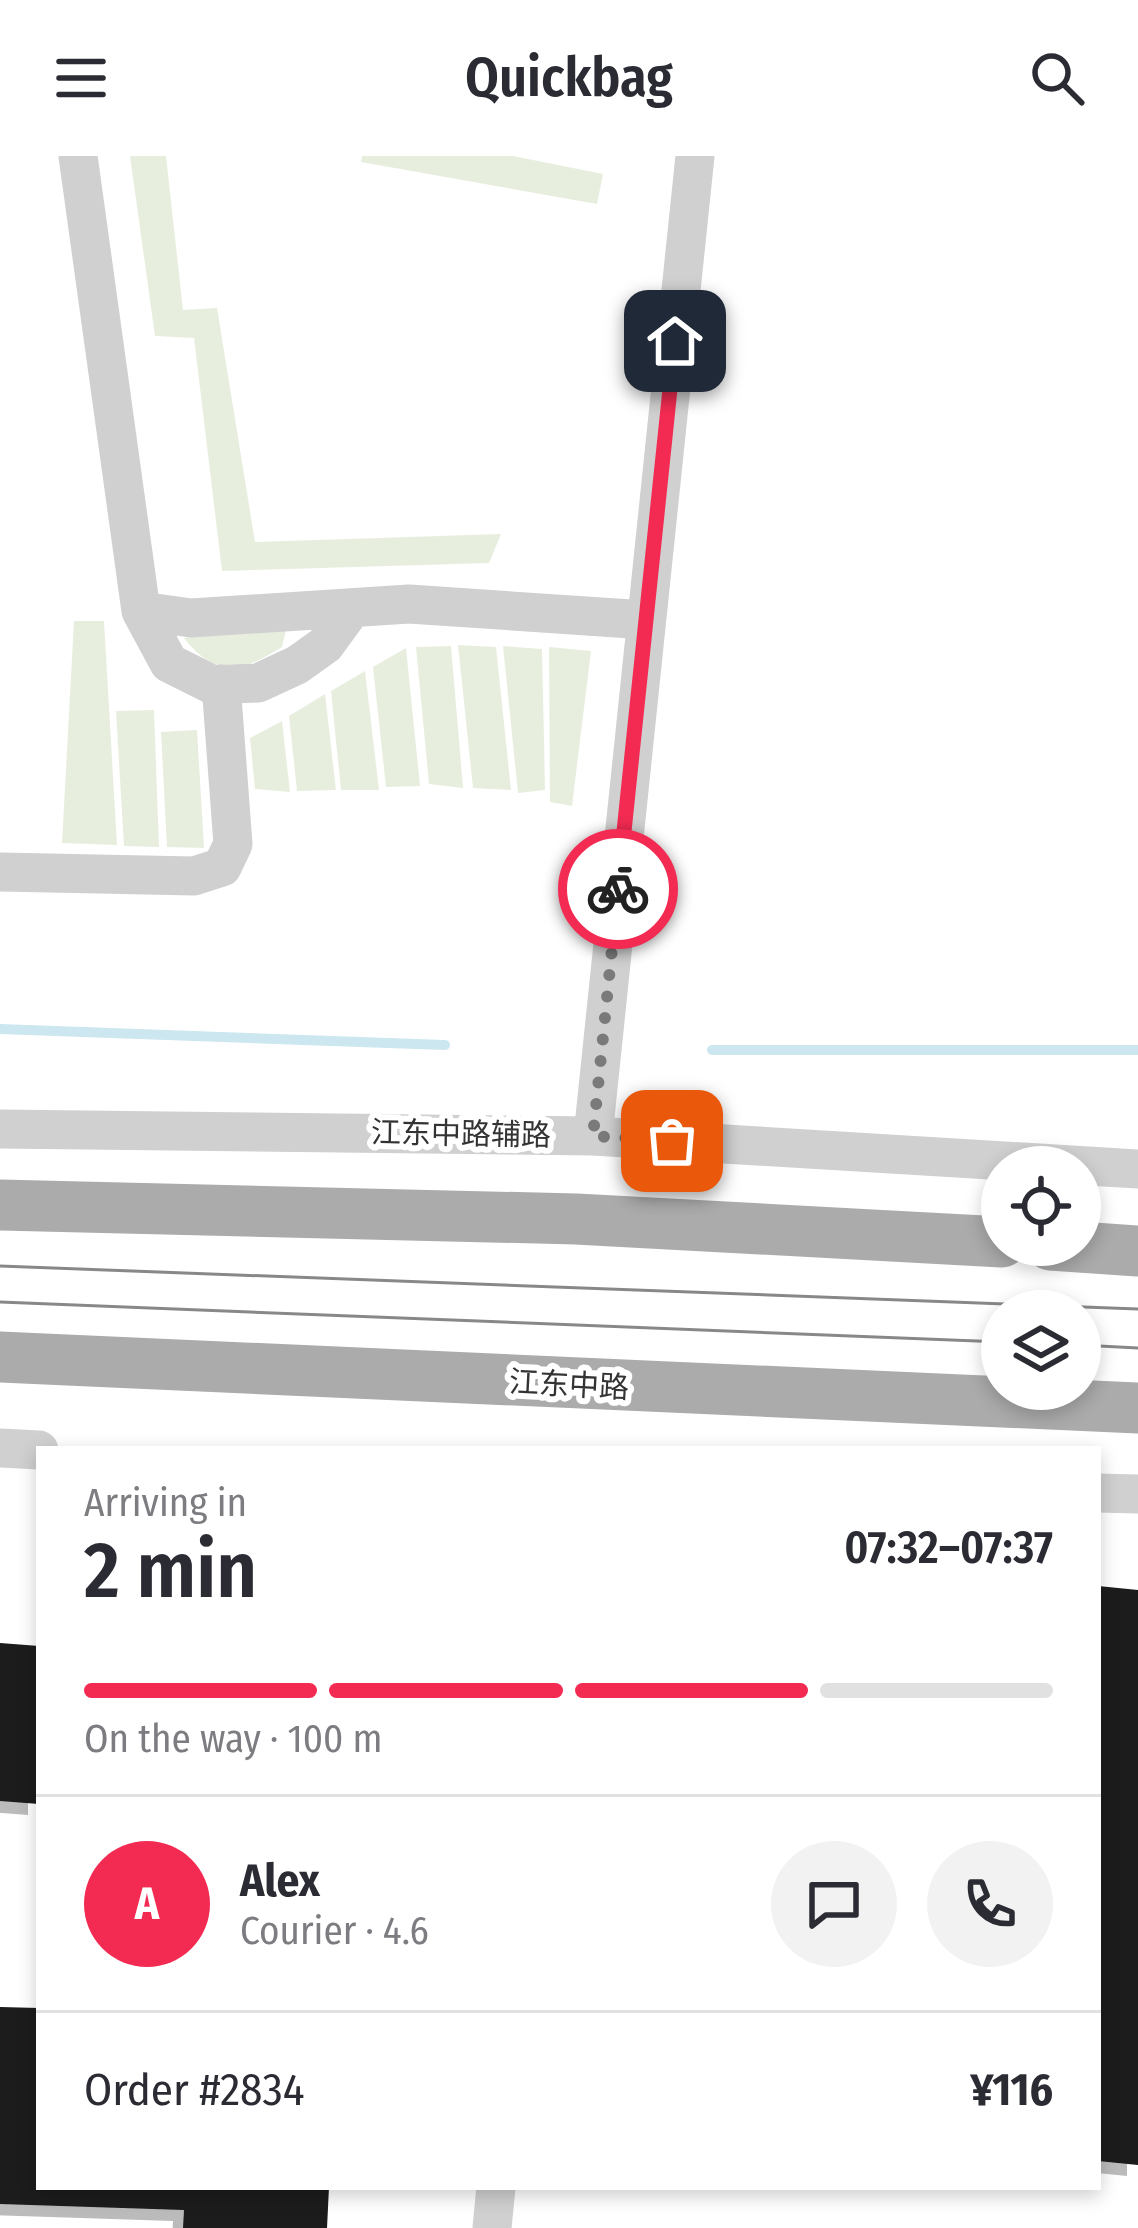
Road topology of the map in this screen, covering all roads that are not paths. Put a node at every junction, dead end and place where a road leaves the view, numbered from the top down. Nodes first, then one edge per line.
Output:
1 (78, 156) edge
2 (695, 156) edge
3 (352, 608) junction
4 (140, 611) junction
5 (646, 620) junction
6 (221, 684) junction
7 (0, 872) edge
8 (0, 1129) edge
9 (593, 1136) junction
10 (1138, 1168) edge
11 (0, 1205) edge
12 (981, 1241) edge
13 (1101, 1248) edge
14 (1138, 1251) edge
15 (0, 1357) edge
16 (1138, 1408) edge
17 (0, 1448) edge
18 (36, 1450) edge
19 (1101, 1493) edge
20 (1138, 1495) edge
21 (496, 2190) edge
22 (492, 2228) edge

1 - 4 street
2 - 5 street
3 - 4 street
3 - 5 street
3 - 6 street
4 - 6 street
5 - 9 street
6 - 7 street
8 - 9 street, 江东中路辅路
9 - 10 street, 江东中路辅路
11 - 12 main road
13 - 14 main road
15 - 16 main road, 江东中路
17 - 18 street
19 - 20 street
21 - 22 street

